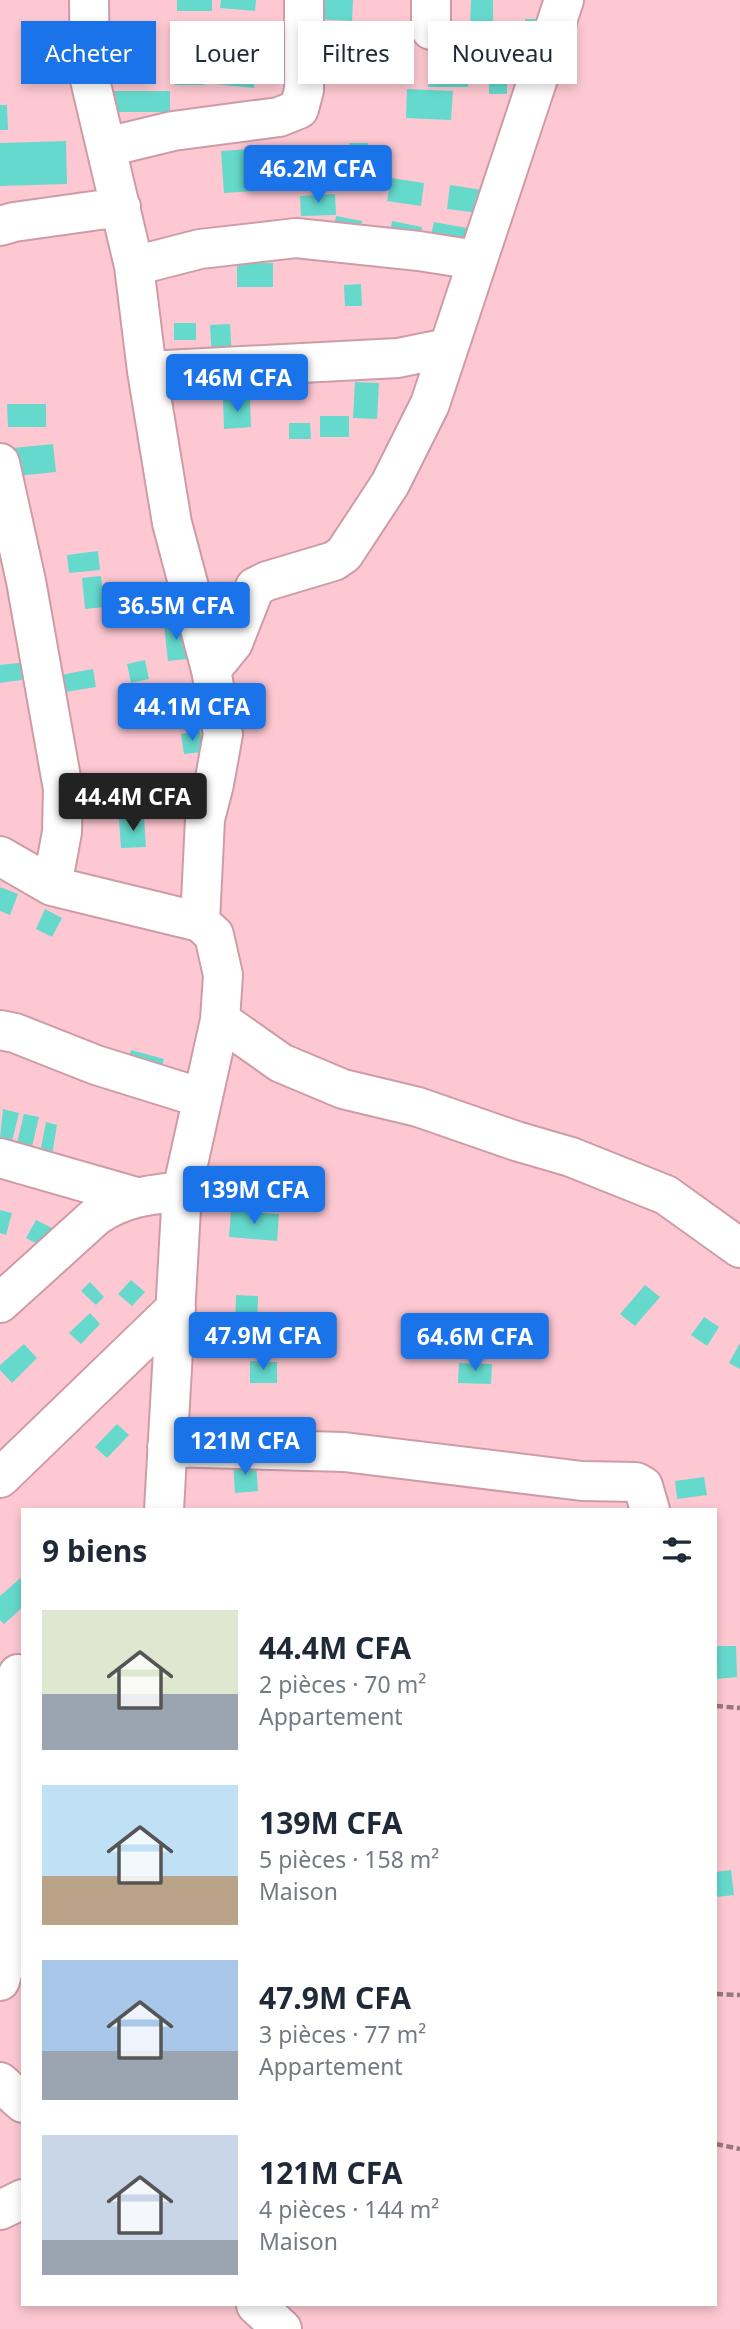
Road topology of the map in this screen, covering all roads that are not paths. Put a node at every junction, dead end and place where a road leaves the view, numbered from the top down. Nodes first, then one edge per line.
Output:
1 (89, 0) edge
2 (304, 0) edge
3 (564, 0) edge
4 (107, 147) junction
5 (121, 207) junction
6 (0, 226) edge
7 (476, 260) junction
8 (134, 267) junction
9 (447, 348) junction
10 (147, 371) junction
11 (0, 463) edge
12 (211, 670) junction
13 (0, 856) edge
14 (52, 886) junction
15 (200, 922) junction
16 (220, 1020) junction
17 (0, 1030) edge
18 (202, 1098) junction
19 (0, 1158) edge
20 (182, 1191) junction
21 (136, 1197) junction
22 (740, 1248) edge
23 (1, 1302) edge
24 (176, 1308) junction
25 (167, 1447) junction
26 (0, 1478) edge
27 (164, 1508) edge
28 (649, 1508) edge
29 (13, 1677) edge
30 (0, 1982) edge
31 (0, 2082) edge
32 (21, 2101) edge
33 (21, 2200) edge
34 (0, 2210) edge
35 (257, 2306) edge
36 (282, 2329) edge

1 - 4 street
2 - 4 street
3 - 7 street
4 - 5 street
5 - 6 street
5 - 8 street
7 - 8 street
7 - 9 street
8 - 10 street
9 - 10 street
9 - 12 street
10 - 12 street
11 - 14 street
12 - 15 street
13 - 14 street
14 - 15 street
15 - 16 street
16 - 18 street
16 - 22 street
17 - 18 street
18 - 20 street
19 - 21 street
20 - 21 street
20 - 24 street
21 - 23 street
24 - 25 street
24 - 26 street
25 - 27 street
25 - 28 street
29 - 30 street
31 - 32 street
33 - 34 street
35 - 36 street

